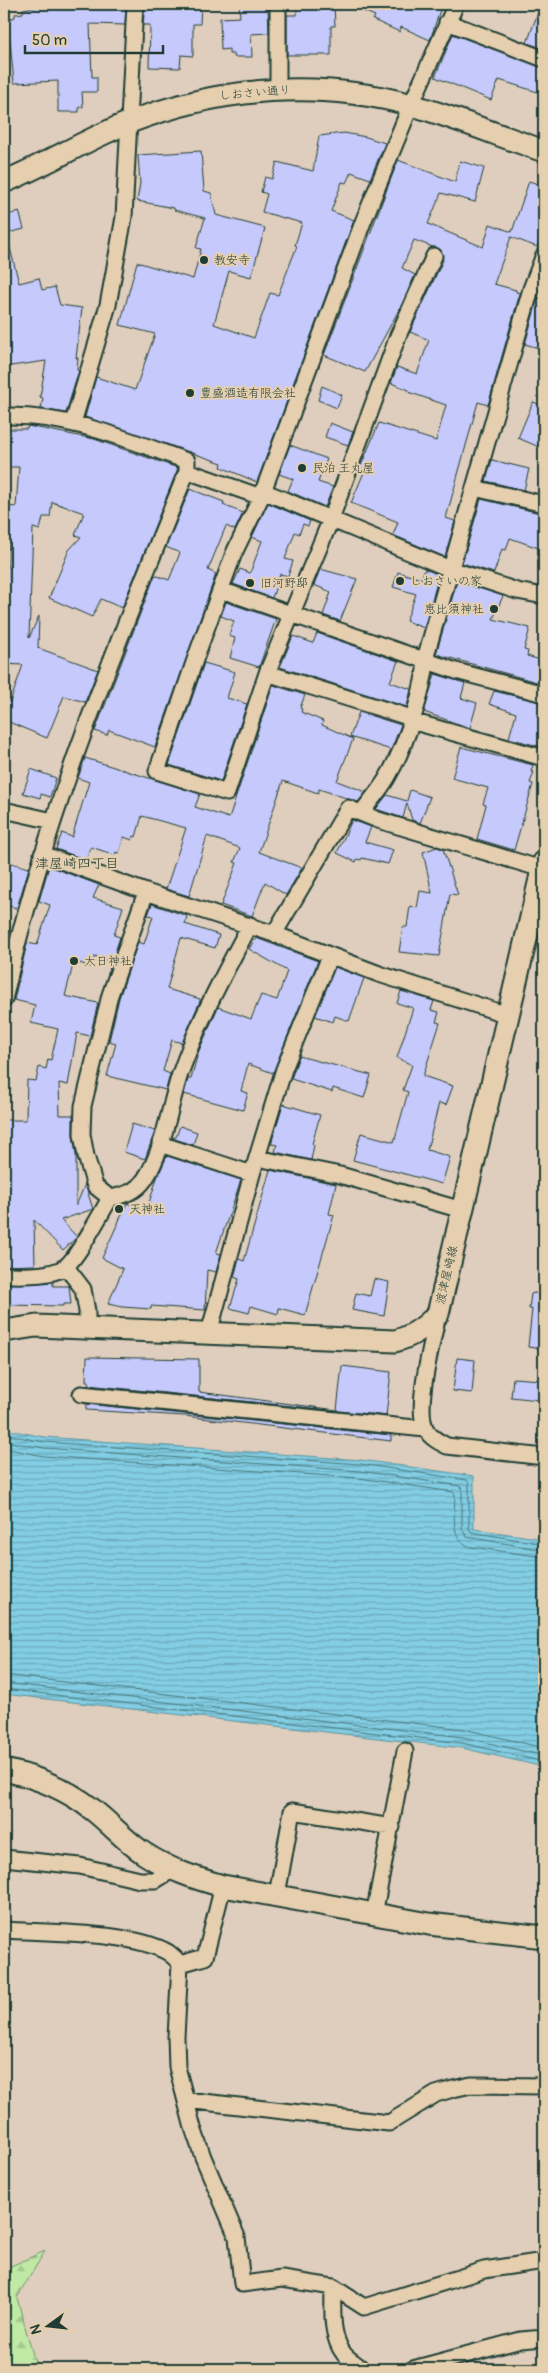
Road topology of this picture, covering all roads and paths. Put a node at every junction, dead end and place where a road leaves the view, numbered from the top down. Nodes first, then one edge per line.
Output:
1 (134, 4) edge
2 (278, 4) edge
3 (456, 4) edge
4 (447, 22) junction
5 (544, 59) edge
6 (278, 89) junction
7 (411, 105) junction
8 (128, 122) junction
9 (544, 150) edge
10 (4, 182) edge
11 (544, 255) edge
12 (434, 256) dead end
13 (4, 416) edge
14 (73, 423) junction
15 (187, 471) junction
16 (474, 488) junction
17 (262, 494) junction
18 (544, 504) edge
19 (331, 519) junction
20 (450, 569) junction
21 (221, 590) junction
22 (544, 596) edge
23 (291, 614) junction
24 (426, 662) junction
25 (267, 672) junction
26 (544, 694) edge
27 (411, 721) junction
28 (544, 758) edge
29 (4, 810) edge
30 (362, 812) junction
31 (53, 821) junction
32 (42, 854) junction
33 (543, 865) edge
34 (146, 892) junction
35 (250, 926) junction
36 (274, 934) junction
37 (330, 956) junction
38 (4, 1000) edge
39 (508, 1015) junction
40 (160, 1144) junction
41 (257, 1158) junction
42 (252, 1174) junction
43 (110, 1198) junction
44 (462, 1210) junction
45 (66, 1267) junction
46 (4, 1275) edge
47 (438, 1314) junction
48 (87, 1328) junction
49 (4, 1331) edge
50 (209, 1334) junction
51 (81, 1394) dead end
52 (426, 1429) junction
53 (544, 1456) edge
54 (405, 1751) dead end
55 (4, 1770) edge
56 (392, 1827) junction
57 (4, 1858) edge
58 (172, 1870) junction
59 (222, 1886) junction
60 (277, 1895) junction
61 (374, 1915) junction
62 (4, 1930) edge
63 (544, 1937) edge
64 (180, 1964) junction
65 (544, 2086) edge
66 (186, 2100) junction
67 (544, 2260) edge
68 (333, 2288) junction
69 (544, 2338) edge
70 (362, 2369) edge
71 (413, 2369) edge

1 - 8 street
2 - 6 street
3 - 4 street
4 - 5 street
4 - 7 street
6 - 7 street, しおさい通り
6 - 8 street, しおさい通り
7 - 9 street, しおさい通り
7 - 17 street
8 - 10 street, しおさい通り
8 - 14 street
11 - 16 street
12 - 19 street
13 - 14 street
14 - 15 street
15 - 17 street
15 - 31 street
16 - 18 street
16 - 20 street
17 - 19 street
17 - 21 street
19 - 20 street
19 - 23 street
20 - 22 street
20 - 24 street
21 - 23 street
21 - 25 street
23 - 24 street
23 - 25 street
24 - 26 street
24 - 27 street
25 - 27 street
27 - 28 street
27 - 30 street
29 - 31 street
30 - 33 street
30 - 36 street
31 - 32 street
32 - 34 street
32 - 38 street
33 - 39 street, 渡津屋崎線
34 - 35 street
34 - 43 street
35 - 36 street
35 - 40 street
36 - 37 street
37 - 39 street
37 - 41 street
39 - 44 street, 渡津屋崎線
40 - 42 street
40 - 43 street
41 - 42 street
41 - 44 street
42 - 50 street
43 - 45 street
44 - 47 street, 渡津屋崎線
45 - 46 street
45 - 48 street
47 - 50 street, 渡津屋崎線
47 - 52 street
48 - 49 street, 渡津屋崎線
48 - 50 street, 渡津屋崎線
51 - 52 street
52 - 53 street
54 - 56 street
55 - 58 street
56 - 60 street
56 - 61 street
57 - 58 street
58 - 59 street
59 - 60 street
59 - 64 street
60 - 61 street
61 - 63 street
62 - 64 street
64 - 66 street
65 - 66 street
66 - 68 street
67 - 68 street
68 - 70 street
69 - 71 street

